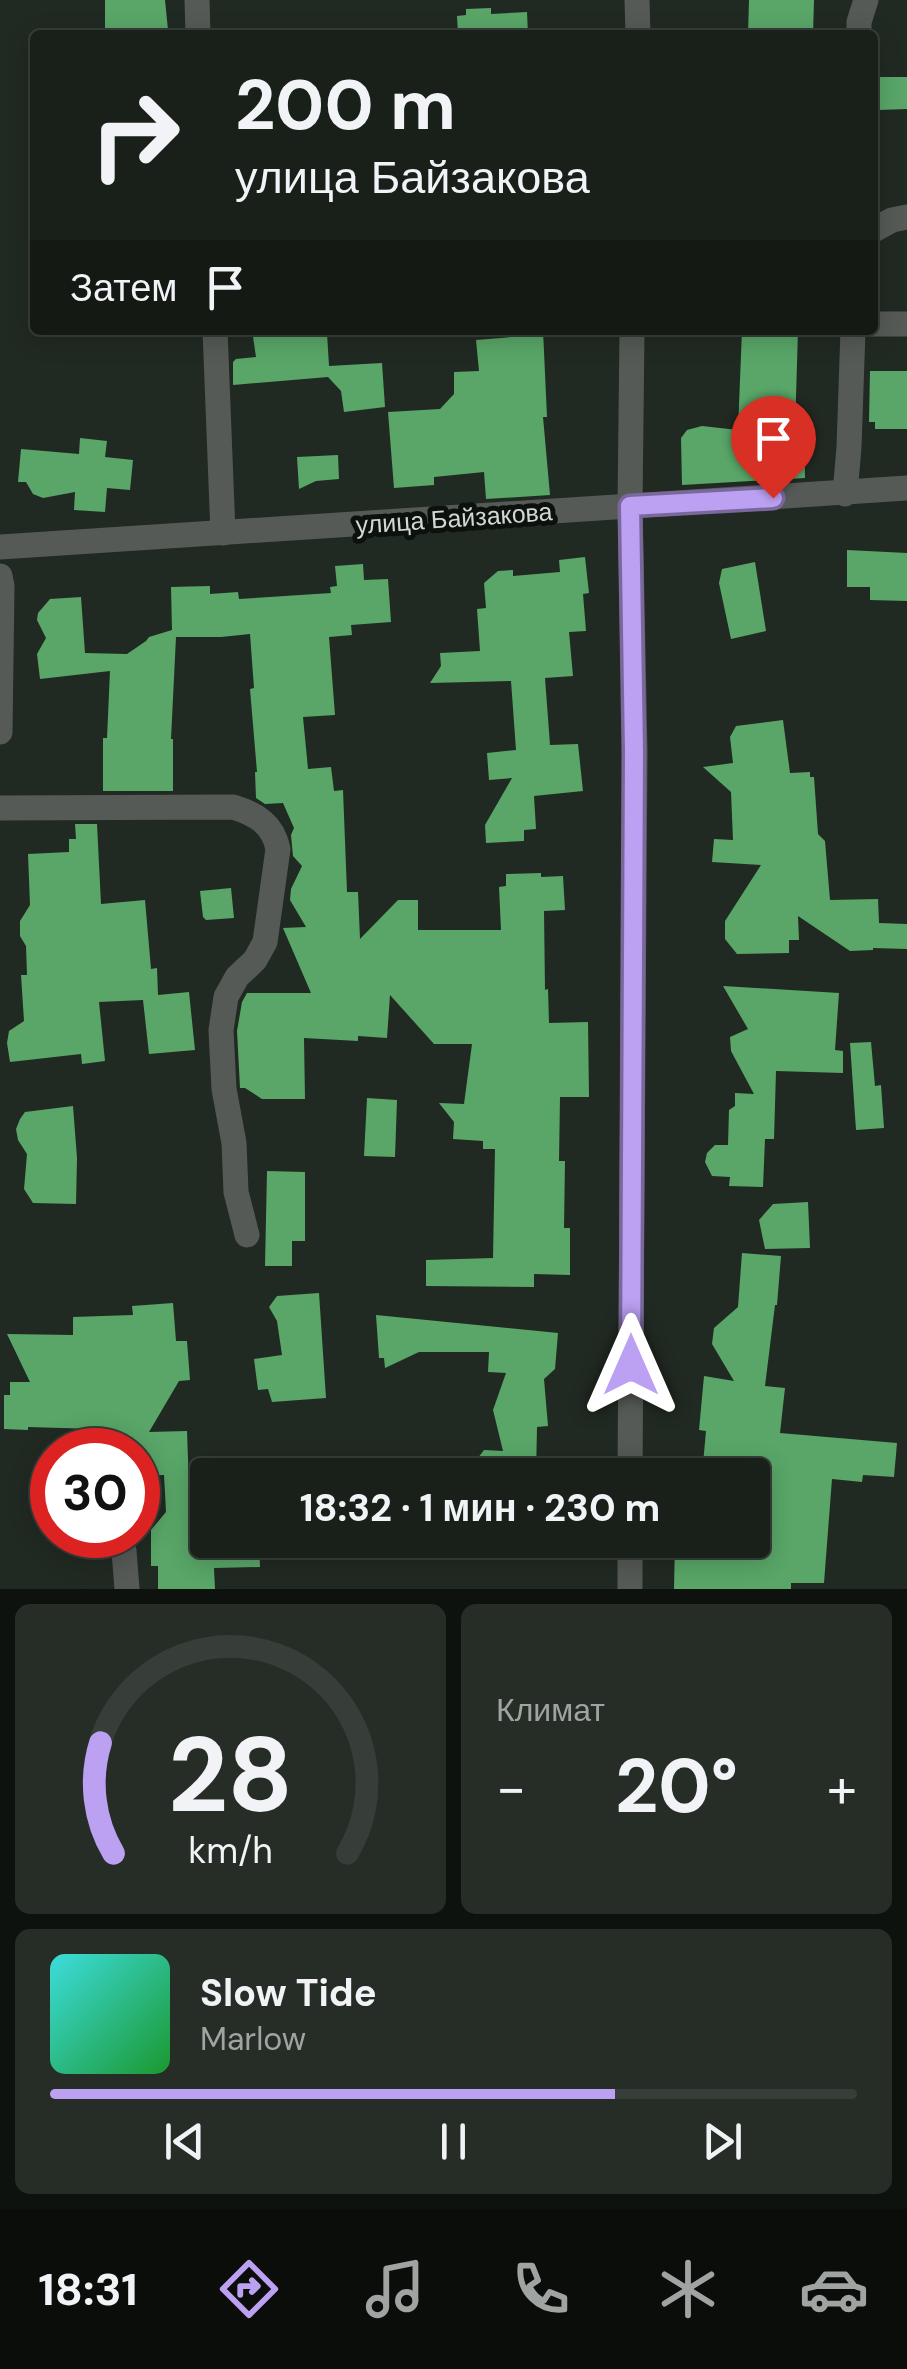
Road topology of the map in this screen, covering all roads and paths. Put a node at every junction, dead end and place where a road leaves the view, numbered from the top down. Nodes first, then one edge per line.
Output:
1 (197, 0) edge
2 (638, 0) edge
3 (866, 0) edge
4 (198, 30) edge
5 (638, 30) edge
6 (859, 30) edge
7 (907, 217) edge
8 (878, 228) edge
9 (878, 324) edge
10 (907, 324) edge
11 (215, 335) edge
12 (632, 335) edge
13 (853, 335) edge
14 (907, 488) edge
15 (845, 494) junction
16 (630, 506) junction
17 (222, 533) junction
18 (0, 547) edge
19 (0, 576) edge
20 (0, 732) edge
21 (0, 808) edge
22 (246, 1235) dead end
23 (630, 1458) edge
24 (124, 1558) edge
25 (630, 1558) edge
26 (127, 1589) edge
27 (630, 1589) edge

1 - 4 street
2 - 5 street
3 - 6 street
7 - 8 street
9 - 10 street
11 - 17 street
12 - 16 street
13 - 15 street
14 - 15 street, улица Байзакова
15 - 16 street, улица Байзакова
16 - 17 street, улица Байзакова
16 - 23 street
17 - 18 street, улица Байзакова
19 - 20 street
21 - 22 street
24 - 26 street
25 - 27 street

